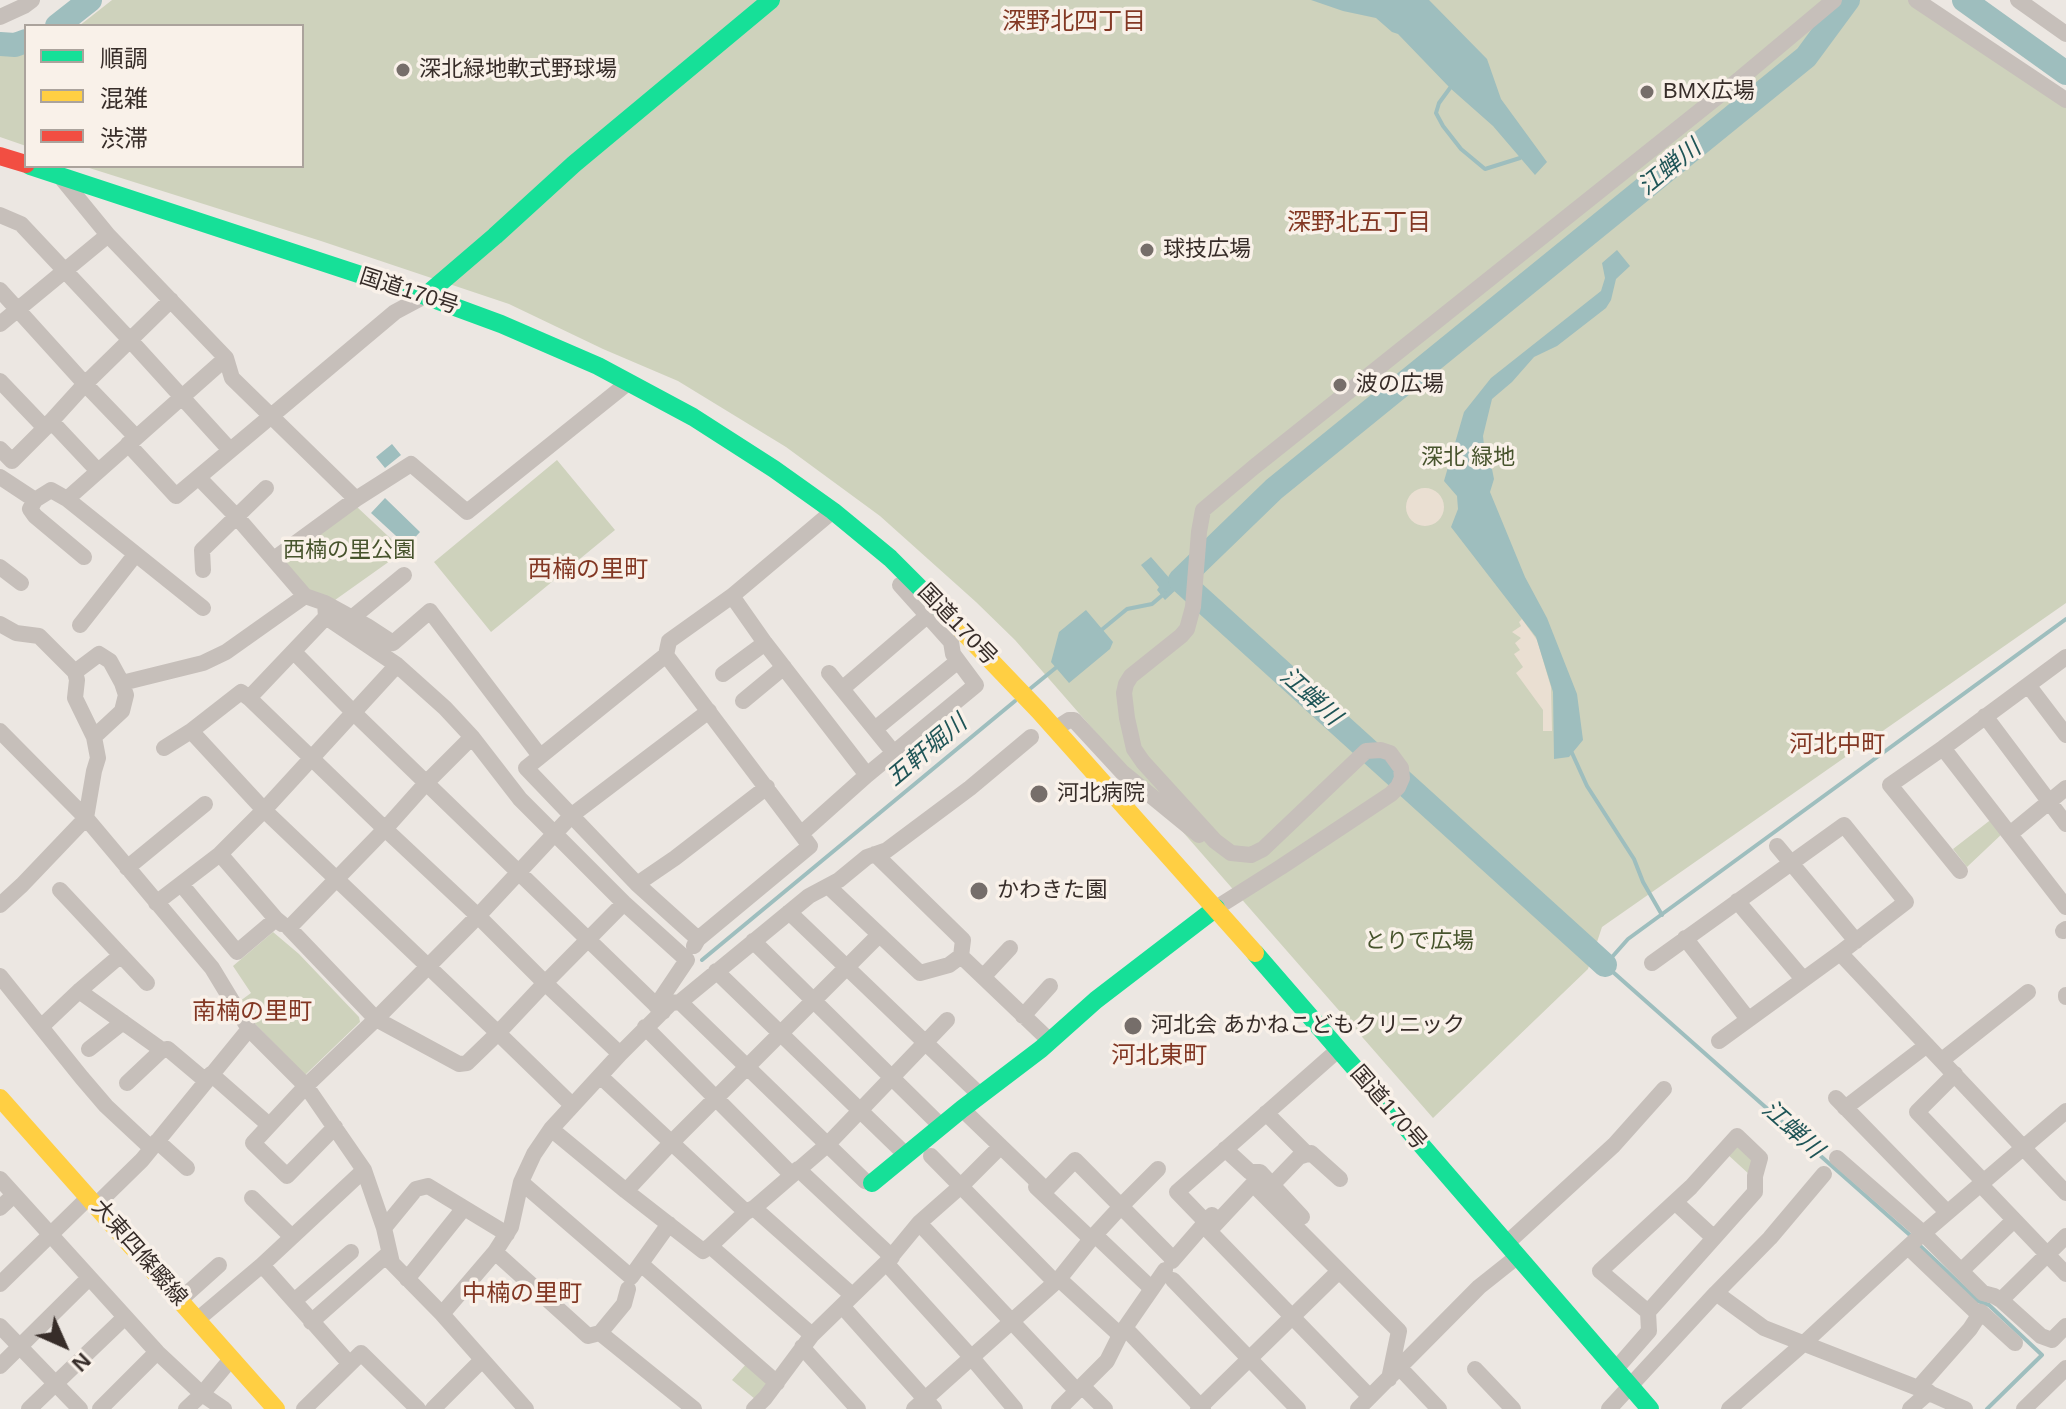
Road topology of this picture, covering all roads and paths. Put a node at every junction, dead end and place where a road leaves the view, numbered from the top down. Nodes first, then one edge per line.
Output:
1 (32, 0) edge
2 (771, 0) edge
3 (1834, 0) edge
4 (2018, 0) edge
5 (1922, 1) edge
6 (0, 17) edge
7 (2066, 34) edge
8 (2066, 100) edge
9 (0, 156) edge
10 (24, 164) edge
11 (37, 168) edge
12 (60, 176) junction
13 (0, 215) edge
14 (108, 235) junction
15 (65, 272) junction
16 (0, 290) edge
17 (425, 296) junction
18 (171, 300) junction
19 (18, 309) junction
20 (0, 324) edge
21 (130, 340) junction
22 (226, 358) junction
23 (0, 381) edge
24 (629, 382) junction
25 (85, 384) junction
26 (181, 398) junction
27 (271, 416) junction
28 (48, 425) junction
29 (132, 440) junction
30 (230, 450) junction
31 (3, 465) edge
32 (98, 471) junction
33 (199, 478) junction
34 (266, 488) dead end
35 (67, 499) junction
36 (356, 499) junction
37 (35, 500) junction
38 (236, 516) junction
39 (828, 516) junction
40 (135, 555) junction
41 (84, 557) dead end
42 (274, 559) junction
43 (0, 567) edge
44 (203, 570) dead end
45 (404, 575) dead end
46 (21, 583) dead end
47 (305, 596) junction
48 (732, 596) junction
49 (203, 608) dead end
50 (326, 610) junction
51 (927, 616) junction
52 (353, 617) junction
53 (0, 624) edge
54 (80, 625) dead end
55 (765, 643) junction
56 (294, 652) junction
57 (666, 655) junction
58 (2066, 657) edge
59 (958, 661) junction
60 (397, 665) junction
61 (784, 667) junction
62 (75, 672) junction
63 (829, 673) dead end
64 (723, 674) dead end
65 (122, 683) junction
66 (2028, 685) junction
67 (843, 688) junction
68 (249, 698) junction
69 (743, 701) dead end
70 (709, 711) junction
71 (354, 713) junction
72 (1985, 716) junction
73 (875, 729) junction
74 (1055, 729) junction
75 (0, 731) edge
76 (191, 731) junction
77 (2066, 735) edge
78 (94, 737) junction
79 (472, 737) junction
80 (1031, 737) dead end
81 (164, 748) dead end
82 (1943, 748) junction
83 (894, 753) junction
84 (540, 756) junction
85 (312, 758) junction
86 (867, 775) junction
87 (427, 782) junction
88 (767, 787) junction
89 (2066, 788) edge
90 (2049, 802) junction
91 (205, 804) dead end
92 (264, 810) junction
93 (572, 815) junction
94 (86, 818) junction
95 (2066, 824) edge
96 (385, 829) junction
97 (556, 833) junction
98 (802, 833) junction
99 (2010, 834) junction
100 (1215, 841) junction
101 (1777, 846) dead end
102 (220, 854) junction
103 (875, 854) junction
104 (1791, 863) junction
105 (127, 868) junction
106 (1960, 871) dead end
107 (519, 872) junction
108 (335, 879) junction
109 (181, 884) junction
110 (637, 884) junction
111 (829, 887) junction
112 (60, 890) dead end
113 (1737, 901) junction
114 (156, 903) junction
115 (624, 903) junction
116 (0, 905) edge
117 (2066, 907) edge
118 (1216, 908) junction
119 (789, 912) junction
120 (478, 916) junction
121 (282, 924) junction
122 (879, 935) junction
123 (1685, 938) junction
124 (698, 939) junction
125 (588, 940) junction
126 (753, 941) junction
127 (1856, 941) junction
128 (1010, 948) dead end
129 (237, 952) junction
130 (1840, 953) junction
131 (121, 955) junction
132 (961, 956) junction
133 (687, 960) junction
134 (1652, 963) dead end
135 (428, 967) junction
136 (212, 968) junction
137 (846, 968) junction
138 (716, 971) junction
139 (0, 976) edge
140 (983, 977) junction
141 (1803, 979) junction
142 (147, 983) dead end
143 (545, 983) junction
144 (1050, 986) dead end
145 (79, 991) junction
146 (2028, 992) dead end
147 (814, 1000) junction
148 (680, 1002) junction
149 (660, 1009) junction
150 (1023, 1016) junction
151 (376, 1019) junction
152 (1748, 1019) junction
153 (947, 1020) dead end
154 (123, 1022) junction
155 (41, 1027) junction
156 (645, 1027) junction
157 (249, 1029) junction
158 (498, 1033) junction
159 (781, 1034) junction
160 (1050, 1041) junction
161 (1719, 1041) dead end
162 (925, 1043) junction
163 (1927, 1045) junction
164 (89, 1049) dead end
165 (162, 1050) junction
166 (1338, 1050) junction
167 (620, 1054) junction
168 (1942, 1060) junction
169 (747, 1068) junction
170 (1955, 1074) junction
171 (600, 1076) junction
172 (209, 1078) junction
173 (892, 1078) junction
174 (127, 1083) dead end
175 (306, 1086) junction
176 (1664, 1089) dead end
177 (980, 1095) junction
178 (0, 1098) edge
179 (716, 1099) junction
180 (572, 1105) junction
181 (860, 1110) junction
182 (2066, 1111) edge
183 (1266, 1113) junction
184 (965, 1116) junction
185 (269, 1125) junction
186 (941, 1126) junction
187 (335, 1127) junction
188 (551, 1129) junction
189 (671, 1143) junction
190 (154, 1144) junction
191 (827, 1145) junction
192 (2024, 1147) junction
193 (1225, 1149) junction
194 (997, 1150) junction
195 (905, 1154) junction
196 (1307, 1154) junction
197 (931, 1156) dead end
198 (1837, 1158) dead end
199 (187, 1168) dead end
200 (1158, 1169) dead end
201 (364, 1170) junction
202 (795, 1172) junction
203 (1250, 1172) junction
204 (1824, 1174) dead end
205 (0, 1179) edge
206 (1340, 1179) dead end
207 (521, 1182) junction
208 (1982, 1182) junction
209 (872, 1183) joint
210 (1272, 1185) junction
211 (961, 1186) junction
212 (626, 1191) junction
213 (2066, 1193) edge
214 (14, 1195) junction
215 (252, 1198) dead end
216 (92, 1201) junction
217 (1675, 1202) junction
218 (0, 1208) edge
219 (464, 1208) junction
220 (1118, 1209) junction
221 (750, 1210) junction
222 (1947, 1212) junction
223 (1302, 1217) dead end
224 (2014, 1220) junction
225 (1206, 1222) junction
226 (919, 1223) junction
227 (669, 1224) junction
228 (384, 1228) junction
229 (507, 1234) junction
230 (51, 1236) junction
231 (2066, 1236) edge
232 (292, 1237) junction
233 (1093, 1237) junction
234 (1714, 1238) junction
235 (1916, 1239) junction
236 (710, 1246) junction
237 (1512, 1250) junction
238 (351, 1252) dead end
239 (495, 1252) junction
240 (389, 1253) junction
241 (2047, 1254) junction
242 (889, 1260) junction
243 (641, 1264) junction
244 (219, 1265) dead end
245 (262, 1265) junction
246 (1171, 1267) junction
247 (1961, 1271) junction
248 (1338, 1272) junction
249 (2066, 1274) edge
250 (89, 1278) junction
251 (407, 1279) junction
252 (1057, 1281) junction
253 (0, 1284) edge
254 (628, 1289) dead end
255 (1152, 1289) junction
256 (1716, 1293) junction
257 (180, 1300) junction
258 (847, 1300) junction
259 (2001, 1300) junction
260 (294, 1301) junction
261 (1648, 1312) junction
262 (1981, 1312) junction
263 (442, 1314) junction
264 (1293, 1316) junction
265 (124, 1318) junction
266 (197, 1320) junction
267 (1013, 1321) junction
268 (311, 1322) junction
269 (0, 1326) edge
270 (2066, 1326) edge
271 (1123, 1332) junction
272 (600, 1333) junction
273 (807, 1341) junction
274 (2015, 1343) dead end
275 (1803, 1344) junction
276 (20, 1346) junction
277 (157, 1352) junction
278 (972, 1358) junction
279 (231, 1359) junction
280 (1249, 1359) junction
281 (482, 1360) junction
282 (349, 1363) junction
283 (0, 1366) edge
284 (2066, 1368) edge
285 (1475, 1369) dead end
286 (1615, 1370) junction
287 (1394, 1373) junction
288 (777, 1383) junction
289 (56, 1385) junction
290 (1630, 1386) junction
291 (1080, 1388) junction
292 (1923, 1390) junction
293 (202, 1394) junction
294 (1364, 1403) edge
295 (765, 1405) edge
296 (925, 1406) edge
297 (1504, 1406) edge
298 (1200, 1408) edge
299 (29, 1409) edge
300 (80, 1409) edge
301 (100, 1409) edge
302 (186, 1409) edge
303 (224, 1409) edge
304 (276, 1409) edge
305 (304, 1409) edge
306 (418, 1409) edge
307 (433, 1409) edge
308 (526, 1409) edge
309 (694, 1409) edge
310 (858, 1409) edge
311 (1015, 1409) edge
312 (1059, 1409) edge
313 (1105, 1409) edge
314 (1298, 1409) edge
315 (1439, 1409) edge
316 (1609, 1409) edge
317 (1650, 1409) edge
318 (1729, 1409) edge
319 (1910, 1409) edge
320 (1965, 1409) edge
321 (2024, 1409) edge

1 - 6 street
2 - 17 main road
3 - 100 street
4 - 7 street
5 - 8 street
9 - 10 main road, 国道170号
11 - 12 main road, 国道170号
12 - 14 street
12 - 17 main road, 国道170号
13 - 15 street
14 - 15 street
14 - 18 street
15 - 19 street
15 - 21 street
16 - 19 street
17 - 24 main road, 国道170号
17 - 27 street
18 - 21 street
18 - 22 street
19 - 20 street
19 - 25 street
21 - 25 street
21 - 26 street
22 - 26 street
22 - 27 street
23 - 28 street
24 - 36 street
24 - 39 main road, 国道170号
25 - 28 street
25 - 29 street
26 - 29 street
26 - 30 street
27 - 30 street
27 - 36 street
28 - 31 street
28 - 32 street
29 - 32 street
29 - 33 street
30 - 33 street
31 - 37 street
32 - 35 street
33 - 38 street
34 - 38 street
35 - 37 street
35 - 40 street
36 - 42 street
37 - 41 street
38 - 42 street
38 - 44 street
39 - 48 street
39 - 51 street
39 - 74 main road, 国道170号
40 - 49 street
40 - 54 street
42 - 47 street
43 - 46 street
45 - 52 street
47 - 50 street
47 - 65 street
48 - 55 street
48 - 57 street
50 - 52 street
50 - 56 street
50 - 60 street
51 - 59 street
51 - 67 street
52 - 84 street
53 - 62 street
55 - 61 street
55 - 64 street
56 - 68 street
56 - 71 street
57 - 70 street
57 - 84 street
58 - 66 street
59 - 73 street
59 - 83 street
60 - 71 street
60 - 79 street
61 - 69 street
61 - 86 street
62 - 65 street
62 - 78 street
63 - 67 street
65 - 78 street
66 - 72 street
66 - 77 street
67 - 73 street
68 - 76 street
68 - 85 street
70 - 88 street
70 - 93 street
71 - 85 street
71 - 87 street
72 - 82 street
72 - 90 street
73 - 83 street
74 - 100 street
74 - 118 main road, 国道170号
75 - 94 street
76 - 81 street
76 - 92 street
78 - 94 street
79 - 87 street
79 - 97 street
80 - 103 street
82 - 99 street
82 - 106 street
83 - 86 street
84 - 93 street
85 - 92 street
85 - 96 street
86 - 98 street
87 - 96 street
87 - 107 street
88 - 98 street
88 - 110 street
89 - 90 street
90 - 95 street
90 - 99 street
91 - 105 street
92 - 102 street
92 - 108 street
93 - 97 street
93 - 110 street
94 - 105 street
94 - 116 street
96 - 108 street
96 - 120 street
97 - 107 street
97 - 115 street
98 - 124 street
99 - 117 street
100 - 118 street
101 - 104 street
102 - 109 street
102 - 121 street
103 - 111 street
103 - 132 street
104 - 113 street
104 - 127 street
104 - 127 street
105 - 114 street
107 - 120 street
107 - 125 street
108 - 121 street
108 - 135 street
109 - 114 street
109 - 129 street
110 - 124 street
111 - 119 street
111 - 122 street
112 - 131 street
113 - 123 street
113 - 141 street
114 - 136 street
115 - 125 street
115 - 133 street
118 - 160 main road
118 - 166 main road, 国道170号
119 - 126 street
119 - 137 street
120 - 135 street
120 - 143 street
121 - 129 street
121 - 151 street
122 - 132 street
122 - 137 street
123 - 134 street
123 - 152 street
124 - 133 street
125 - 143 street
125 - 149 street
126 - 138 street
126 - 147 street
127 - 130 street
128 - 140 street
129 - 136 street
130 - 141 street
130 - 163 street
131 - 142 street
131 - 145 street
132 - 140 street
133 - 149 street
135 - 151 street
135 - 158 street
136 - 157 street
137 - 147 street
137 - 162 street
138 - 148 street
138 - 159 street
139 - 155 street
140 - 150 street
141 - 152 street
143 - 158 street
143 - 167 street
144 - 150 street
145 - 154 street
145 - 155 street
146 - 168 street
147 - 159 street
147 - 173 street
148 - 149 street
148 - 169 street
149 - 156 street
150 - 160 street
151 - 158 street
151 - 175 street
152 - 161 street
153 - 162 street
154 - 164 street
154 - 165 street
155 - 190 street
156 - 167 street
156 - 179 street
157 - 172 street
157 - 175 street
158 - 180 street
159 - 169 street
159 - 181 street
160 - 177 main road
162 - 173 street
162 - 177 street
163 - 168 street
163 - 222 street
165 - 172 street
165 - 174 street
166 - 183 street
166 - 237 main road, 国道170号
167 - 171 street
168 - 170 street
169 - 179 street
169 - 191 street
170 - 192 street
170 - 208 street
171 - 180 street
171 - 189 street
172 - 185 street
172 - 190 street
173 - 181 street
173 - 186 street
175 - 185 street
175 - 187 street
176 - 237 street
177 - 184 main road
178 - 216 main road, 大東四條畷線
179 - 189 street
179 - 202 street
180 - 188 street
181 - 191 street
181 - 195 street
182 - 192 street
183 - 193 street
183 - 196 street
184 - 186 main road
184 - 194 street
184 - 220 street
185 - 187 street
186 - 195 main road
187 - 201 street
188 - 207 street
188 - 212 street
189 - 212 street
189 - 221 street
190 - 199 street
190 - 216 street
191 - 202 street
191 - 209 street
192 - 208 street
192 - 213 street
193 - 203 street
193 - 225 street
194 - 211 street
194 - 233 street
195 - 209 main road
196 - 206 street
196 - 210 street
197 - 211 street
198 - 235 street
200 - 220 street
201 - 228 street
201 - 232 street
202 - 221 street
202 - 242 street
203 - 210 street
203 - 225 street
204 - 256 street
205 - 214 street
207 - 229 street
207 - 243 street
208 - 222 street
208 - 224 street
210 - 223 street
211 - 226 street
211 - 252 street
212 - 227 street
214 - 218 street
214 - 230 street
215 - 232 street
216 - 230 street
216 - 257 main road, 大東四條畷線
217 - 234 street
217 - 234 street
217 - 261 street
219 - 228 street
219 - 229 street
219 - 251 street
220 - 233 street
220 - 246 street
221 - 236 street
221 - 258 street
222 - 235 street
224 - 241 street
224 - 247 street
225 - 246 street
226 - 242 street
226 - 267 street
227 - 236 street
227 - 243 street
228 - 240 street
229 - 239 street
230 - 250 street
230 - 253 street
231 - 241 street
232 - 245 street
233 - 252 street
233 - 255 street
234 - 261 street
235 - 247 street
235 - 262 street
235 - 275 street
236 - 273 street
237 - 286 main road, 国道170号
237 - 287 street
238 - 260 street
239 - 263 street
239 - 272 street
240 - 251 street
240 - 268 street
241 - 249 street
241 - 259 street
242 - 258 street
242 - 278 street
243 - 288 street
244 - 257 street
245 - 260 street
245 - 266 street
246 - 255 street
246 - 280 street
247 - 259 street
248 - 264 street
248 - 264 street
248 - 287 street
250 - 265 street
250 - 276 street
251 - 263 street
252 - 267 street
252 - 271 street
254 - 272 street
255 - 271 street
256 - 275 street
256 - 290 street
257 - 266 main road, 大東四條畷線
258 - 273 street
258 - 296 street
259 - 270 street
260 - 268 street
261 - 286 street
262 - 274 street
262 - 292 street
263 - 281 street
264 - 280 street
264 - 294 street
265 - 277 street
265 - 289 street
266 - 279 main road, 大東四條畷線
267 - 278 street
267 - 291 street
268 - 282 street
269 - 276 street
271 - 291 street
271 - 298 street
272 - 309 street
273 - 288 street
273 - 310 street
275 - 292 street
275 - 318 street
276 - 283 street
276 - 289 street
277 - 293 street
277 - 301 street
278 - 296 street
278 - 311 street
279 - 293 street
279 - 304 main road, 大東四條畷線
280 - 298 street
280 - 314 street
281 - 307 street
281 - 308 street
282 - 305 street
282 - 306 street
284 - 321 street
285 - 297 street
286 - 290 main road, 国道170号
287 - 294 street
287 - 315 street
288 - 295 street
289 - 299 street
289 - 300 street
290 - 316 street
290 - 317 main road, 国道170号
291 - 312 street
291 - 313 street
292 - 319 street
292 - 320 street
293 - 302 street
293 - 303 street

